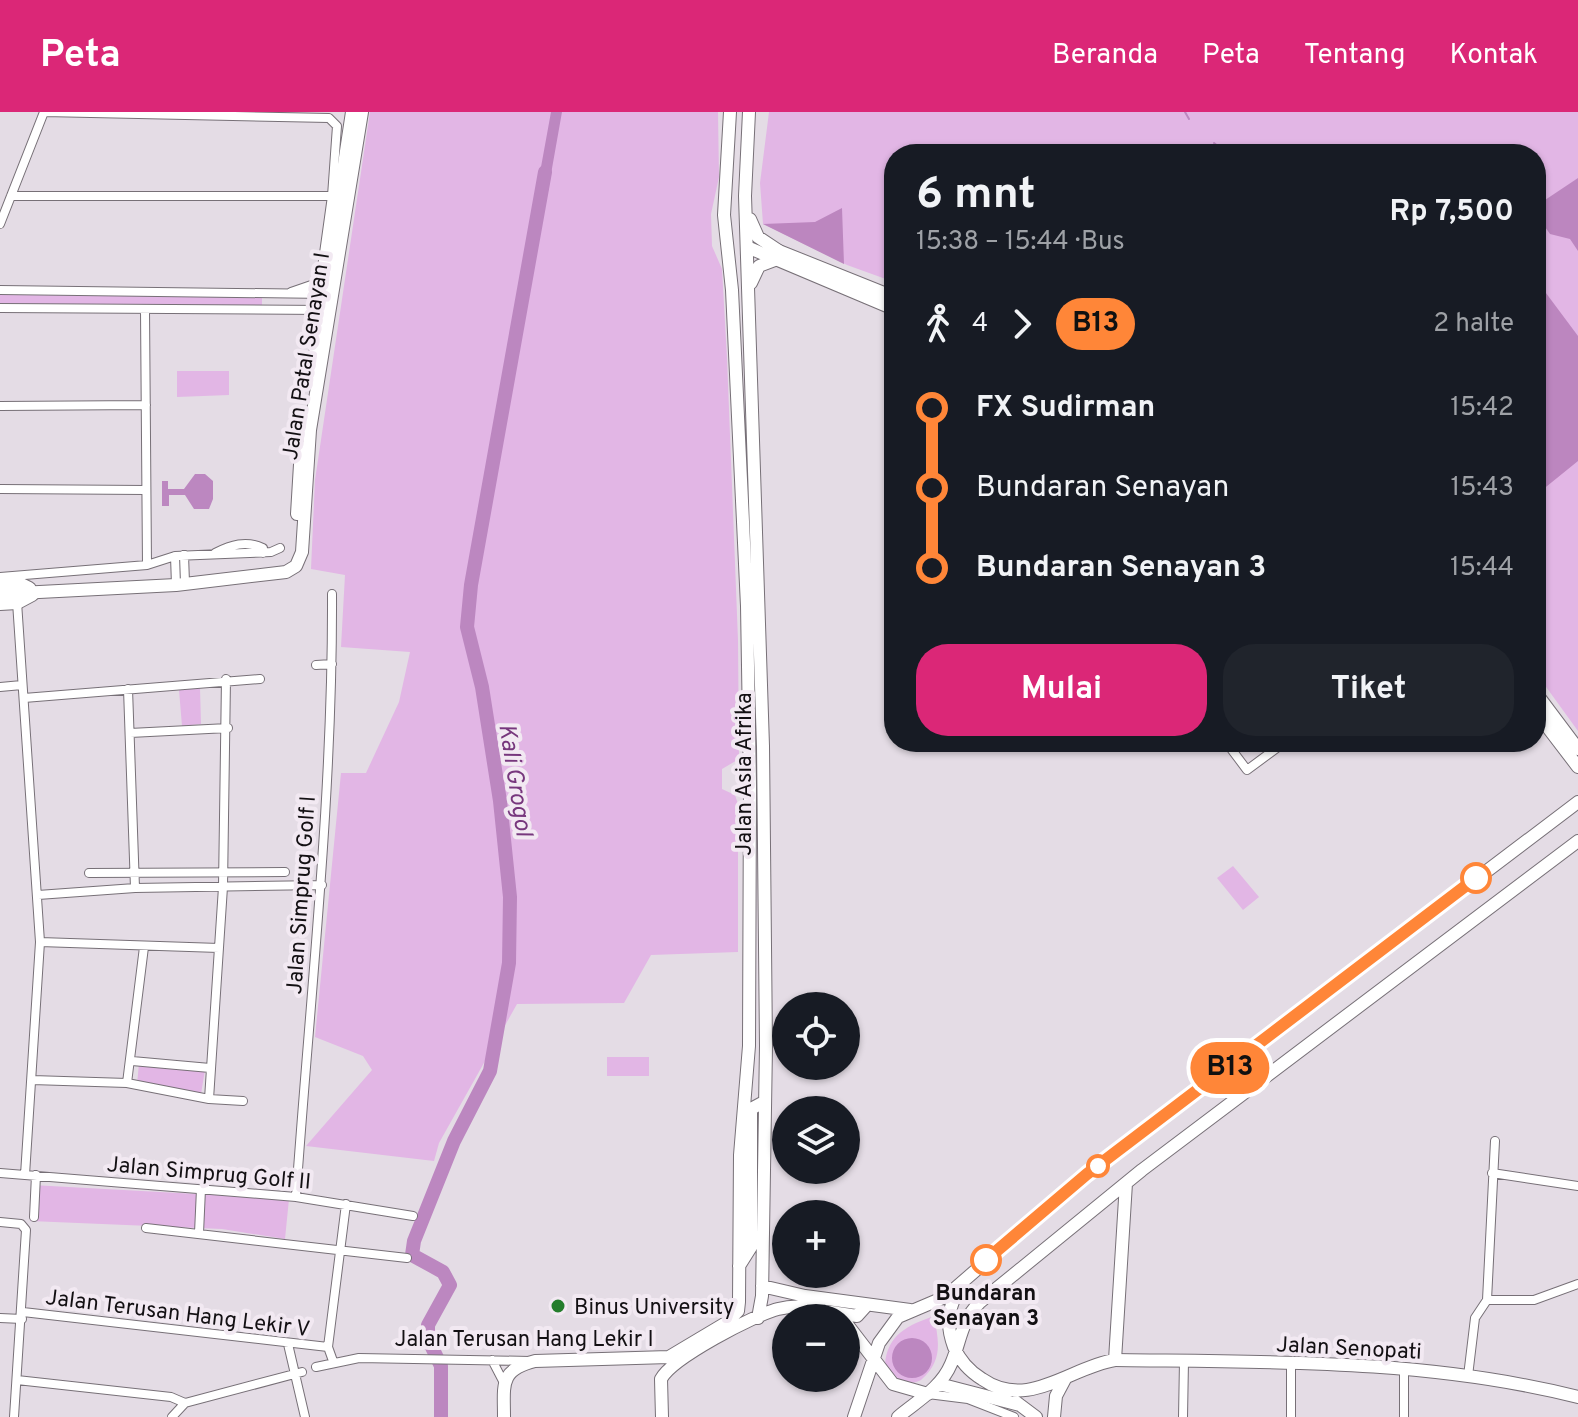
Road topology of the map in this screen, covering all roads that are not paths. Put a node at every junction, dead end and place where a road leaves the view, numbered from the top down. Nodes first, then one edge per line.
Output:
1 (352, 112) edge
2 (362, 112) edge
3 (749, 112) edge
4 (730, 116) edge
5 (728, 157) junction
6 (11, 196) junction
7 (332, 196) junction
8 (0, 224) edge
9 (745, 243) junction
10 (777, 255) junction
11 (0, 290) edge
12 (732, 290) junction
13 (270, 292) junction
14 (291, 292) junction
15 (884, 293) edge
16 (329, 294) junction
17 (748, 296) junction
18 (884, 304) edge
19 (0, 308) edge
20 (145, 310) junction
21 (326, 310) junction
22 (269, 311) junction
23 (734, 360) junction
24 (749, 360) junction
25 (146, 405) junction
26 (0, 406) edge
27 (0, 489) edge
28 (146, 490) junction
29 (280, 548) dead end
30 (180, 556) junction
31 (147, 565) junction
32 (0, 577) edge
33 (180, 580) junction
34 (16, 593) edge
35 (332, 594) dead end
36 (0, 603) edge
37 (332, 664) junction
38 (316, 665) dead end
39 (226, 679) junction
40 (260, 679) dead end
41 (22, 685) junction
42 (0, 687) edge
43 (128, 689) junction
44 (24, 698) junction
45 (1546, 710) edge
46 (1546, 722) edge
47 (228, 728) junction
48 (130, 733) junction
49 (1560, 735) junction
50 (1234, 752) edge
51 (1271, 752) edge
52 (1576, 757) edge
53 (763, 771) junction
54 (749, 772) junction
55 (1578, 802) edge
56 (1578, 841) edge
57 (285, 872) dead end
58 (89, 873) dead end
59 (223, 873) junction
60 (135, 875) junction
61 (322, 885) junction
62 (223, 887) junction
63 (135, 888) junction
64 (38, 895) junction
65 (40, 942) junction
66 (144, 947) junction
67 (219, 948) junction
68 (132, 1061) junction
69 (210, 1068) junction
70 (32, 1080) junction
71 (127, 1083) junction
72 (209, 1099) junction
73 (243, 1101) dead end
74 (764, 1102) junction
75 (1495, 1141) dead end
76 (0, 1173) edge
77 (1492, 1173) junction
78 (25, 1175) junction
79 (36, 1175) junction
80 (1126, 1183) junction
81 (1578, 1186) edge
82 (201, 1189) junction
83 (296, 1197) junction
84 (346, 1204) junction
85 (413, 1216) dead end
86 (34, 1217) dead end
87 (0, 1222) edge
88 (146, 1228) dead end
89 (199, 1233) junction
90 (342, 1250) junction
91 (407, 1258) dead end
92 (739, 1266) junction
93 (969, 1275) junction
94 (740, 1281) joint
95 (1578, 1284) edge
96 (762, 1286) junction
97 (779, 1292) junction
98 (1487, 1300) junction
99 (778, 1304) edge
100 (866, 1306) junction
101 (910, 1310) junction
102 (772, 1311) edge
103 (860, 1313) edge
104 (22, 1316) junction
105 (0, 1318) edge
106 (758, 1318) junction
107 (860, 1341) edge
108 (288, 1344) junction
109 (328, 1347) junction
110 (955, 1349) junction
111 (873, 1357) junction
112 (491, 1359) junction
113 (640, 1360) junction
114 (1115, 1360) junction
115 (333, 1361) junction
116 (535, 1361) junction
117 (1184, 1361) junction
118 (1291, 1364) junction
119 (316, 1367) dead end
120 (1404, 1369) junction
121 (298, 1373) junction
122 (1468, 1376) junction
123 (661, 1379) junction
124 (1065, 1379) junction
125 (17, 1380) junction
126 (504, 1383) junction
127 (939, 1384) junction
128 (993, 1385) junction
129 (928, 1394) junction
130 (1578, 1397) edge
131 (185, 1403) junction
132 (1017, 1411) edge
133 (14, 1417) edge
134 (172, 1417) edge
135 (305, 1417) edge
136 (504, 1417) edge
137 (662, 1417) edge
138 (854, 1417) edge
139 (898, 1417) edge
140 (1036, 1417) edge
141 (1054, 1417) edge
142 (1183, 1417) edge
143 (1291, 1417) edge
144 (1404, 1417) edge

1 - 16 main road, Jalan Patal Senayan I
2 - 16 main road, Jalan Patal Senayan I
3 - 4 main road
3 - 9 main road, Jalan Asia Afrika
3 - 10 main road
4 - 5 main road, Jalan Asia Afrika
5 - 9 main road
5 - 12 main road, Jalan Asia Afrika
6 - 7 street
6 - 7 street
6 - 8 street
7 - 14 street
9 - 10 main road
9 - 12 main road
9 - 17 main road, Jalan Asia Afrika
10 - 15 main road
10 - 17 main road
10 - 18 main road
11 - 13 street
12 - 23 main road, Jalan Asia Afrika
13 - 14 street
13 - 22 street
14 - 16 street
16 - 21 main road, Jalan Patal Senayan I
17 - 24 main road, Jalan Asia Afrika
19 - 20 street
20 - 22 street
20 - 25 street
21 - 22 street
21 - 33 main road, Jalan Patal Senayan I
23 - 24 main road
23 - 54 main road, Jalan Asia Afrika
24 - 53 main road, Jalan Asia Afrika
25 - 26 street
25 - 28 street
27 - 28 street
28 - 31 street
29 - 30 street
30 - 31 street
30 - 33 street
31 - 32 street
33 - 34 main road, Jalan Patal Senayan I
34 - 36 highway
34 - 41 street
35 - 37 street, Jalan Simprug Golf I
37 - 38 street
37 - 61 street, Jalan Simprug Golf I
39 - 40 street
39 - 43 street
39 - 47 street
41 - 42 street
41 - 44 street
43 - 44 street
43 - 48 street
44 - 64 street
45 - 49 main road
46 - 49 main road
47 - 48 street
47 - 59 street
48 - 60 street
49 - 52 main road
50 - 51 street
53 - 54 main road
53 - 74 main road, Jalan Asia Afrika
54 - 92 main road, Jalan Asia Afrika
55 - 93 main road
56 - 80 main road
57 - 59 street
58 - 60 street
59 - 60 street
59 - 62 street
60 - 63 street
61 - 62 street
61 - 83 street, Jalan Simprug Golf I
62 - 63 street
62 - 67 street
63 - 64 street
64 - 65 street
65 - 66 street
65 - 70 street
66 - 67 street
66 - 68 street
67 - 69 street
68 - 69 street
68 - 71 street
69 - 72 street
70 - 71 street
70 - 78 street
71 - 72 street
72 - 73 street
74 - 92 main road
74 - 96 main road, Jalan Asia Afrika
75 - 77 street
76 - 78 street, Jalan Simprug Golf II
77 - 81 street
77 - 98 street
78 - 79 street, Jalan Simprug Golf II
79 - 82 street, Jalan Simprug Golf II
79 - 86 street
80 - 110 main road
80 - 114 main road
82 - 83 street, Jalan Simprug Golf II
82 - 89 street
83 - 84 street, Jalan Simprug Golf II
84 - 85 street, Jalan Simprug Golf II
84 - 90 street, Jalan Terusan Hang Lekir V
87 - 104 street
88 - 89 street
89 - 90 street
90 - 91 street
90 - 109 street, Jalan Terusan Hang Lekir V
92 - 94 main road, Jalan Asia Afrika
93 - 101 main road
93 - 110 main road
94 - 113 main road, Jalan Terusan Hang Lekir I
95 - 98 street
96 - 97 main road
96 - 106 main road, Jalan Asia Afrika
97 - 99 main road
97 - 100 main road
98 - 122 street
100 - 101 main road
100 - 103 main road
101 - 111 main road
102 - 106 main road
104 - 105 street, Jalan Terusan Hang Lekir V
104 - 108 street, Jalan Terusan Hang Lekir V
104 - 125 street
106 - 123 main road
107 - 111 main road
108 - 109 street, Jalan Terusan Hang Lekir V
108 - 121 street
109 - 115 street, Jalan Terusan Hang Lekir V
110 - 127 main road
110 - 128 main road
111 - 129 main road
111 - 138 main road
112 - 115 street, Jalan Terusan Hang Lekir I
112 - 116 street, Jalan Terusan Hang Lekir I
112 - 126 street
113 - 116 main road, Jalan Terusan Hang Lekir I
113 - 123 main road
114 - 117 main road, Jalan Senopati
114 - 124 main road, Jalan Senopati
115 - 119 street, Jalan Terusan Hang Lekir I
116 - 126 main road
117 - 118 main road, Jalan Senopati
117 - 142 street
118 - 120 main road, Jalan Senopati
118 - 143 street
120 - 122 main road, Jalan Senopati
120 - 144 street
121 - 131 street
121 - 135 street
122 - 130 main road, Jalan Senopati
123 - 137 main road
124 - 128 main road, Jalan Senopati
124 - 141 main road
125 - 131 street
125 - 133 street
126 - 136 main road
127 - 129 main road
127 - 132 main road
128 - 132 main road
129 - 132 street
129 - 139 main road
131 - 134 street
132 - 140 main road

